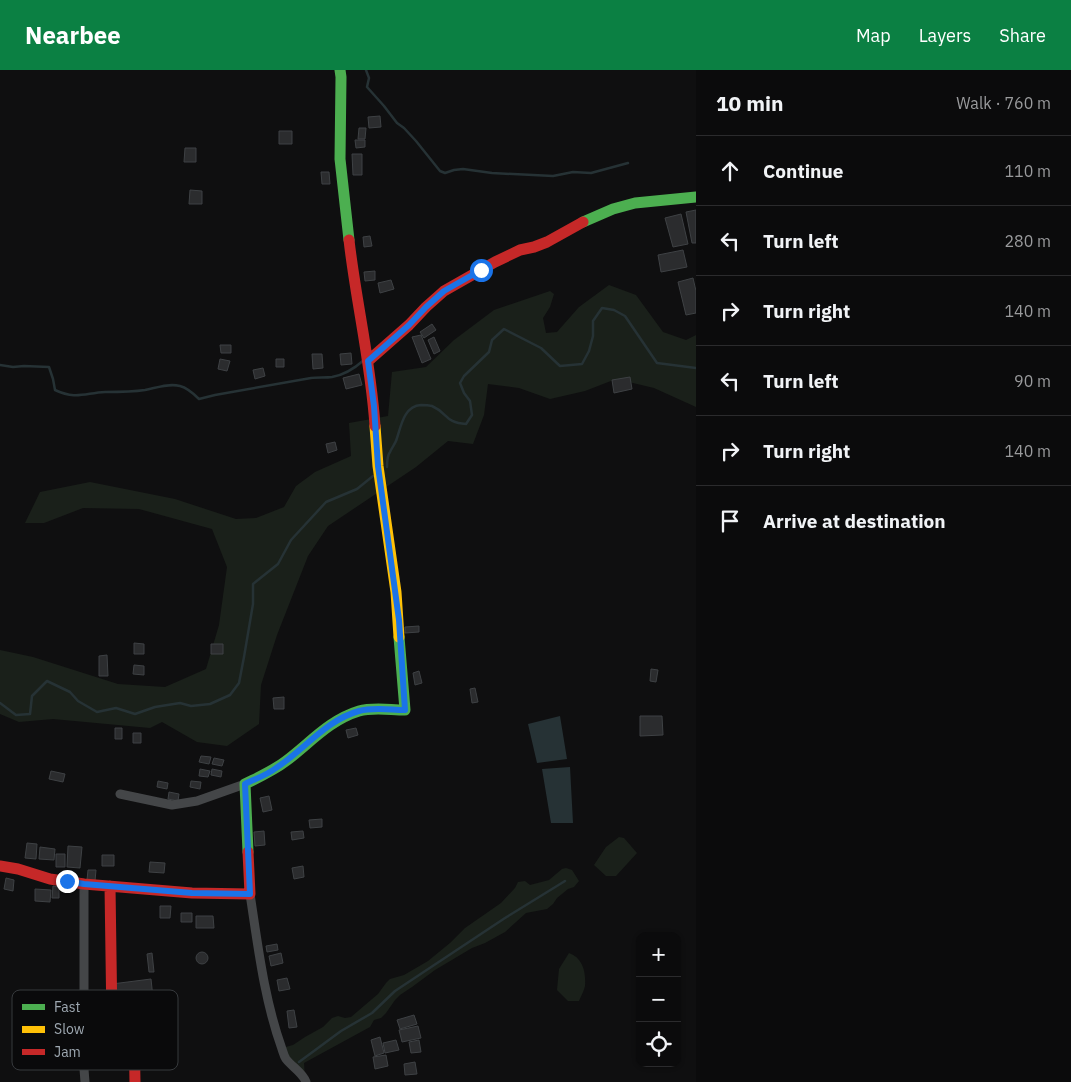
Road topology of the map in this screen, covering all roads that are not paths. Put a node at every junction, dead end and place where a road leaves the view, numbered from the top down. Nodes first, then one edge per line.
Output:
1 (340, 70) edge
2 (696, 197) edge
3 (368, 361) junction
4 (245, 784) junction
5 (120, 794) dead end
6 (0, 866) edge
7 (84, 884) junction
8 (110, 886) junction
9 (250, 894) junction
10 (84, 990) edge
11 (112, 990) edge
12 (306, 1082) edge

1 - 3 street
2 - 3 street
3 - 4 street
4 - 5 street
4 - 9 street
6 - 7 street
7 - 8 street
7 - 10 street
8 - 9 street
8 - 11 street
9 - 12 street

